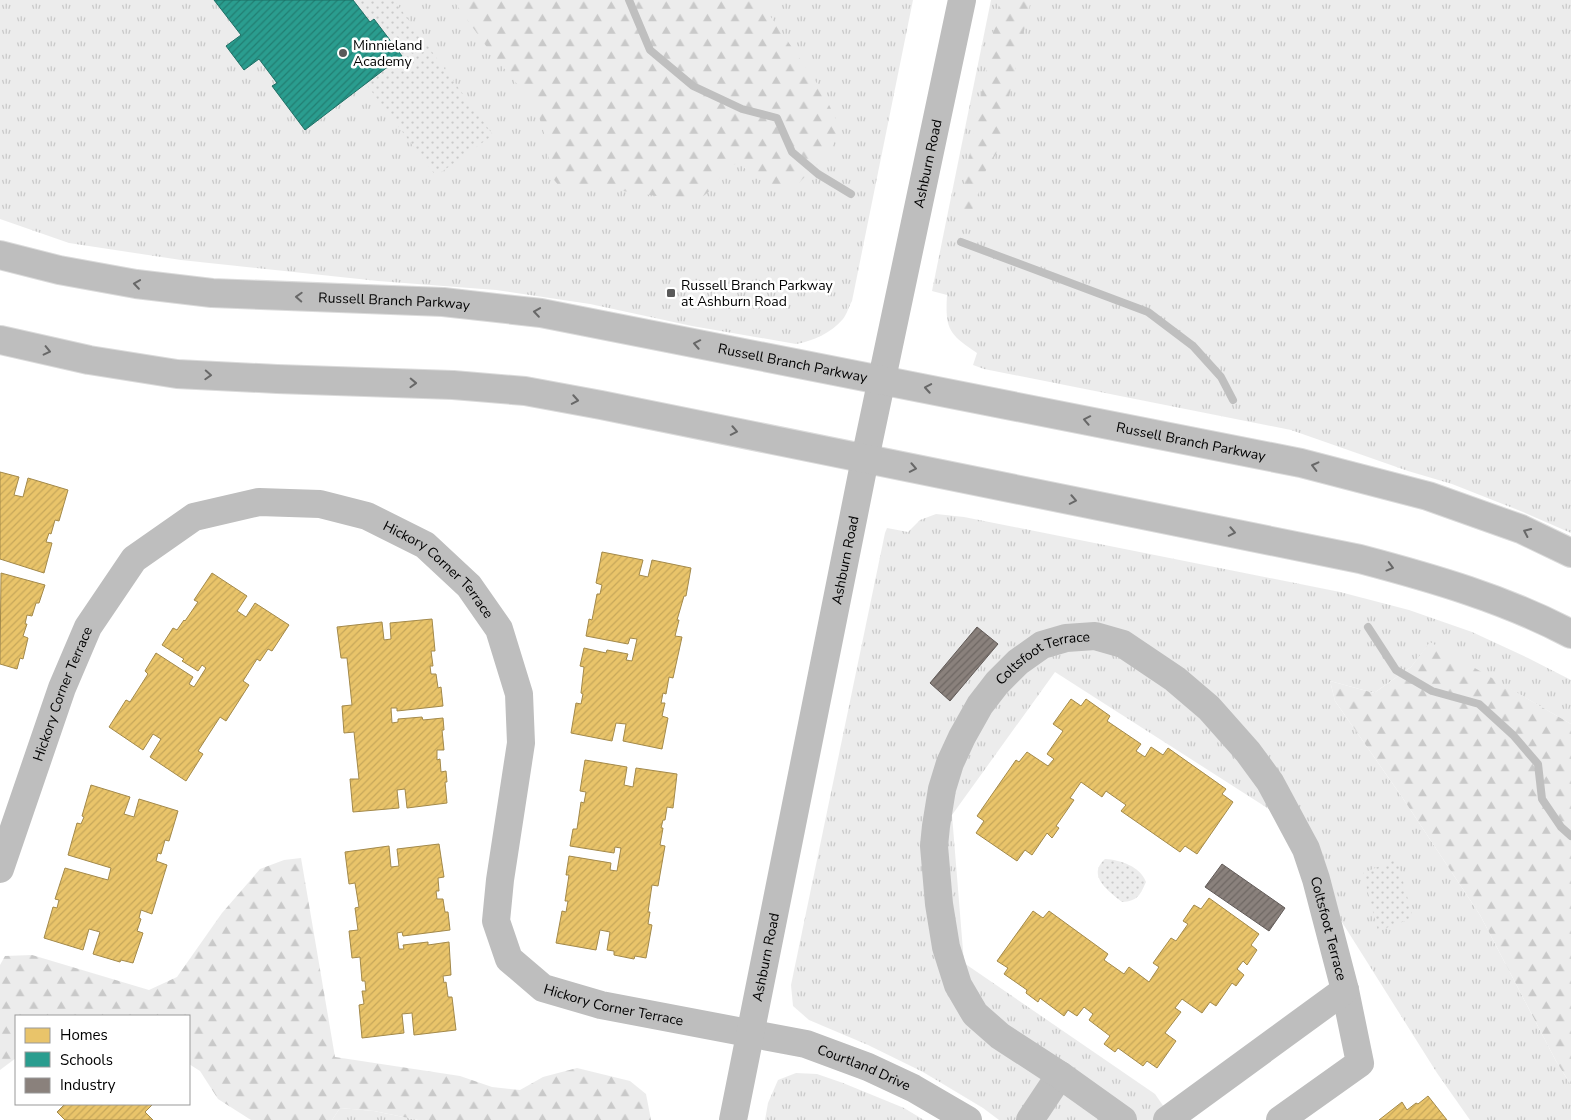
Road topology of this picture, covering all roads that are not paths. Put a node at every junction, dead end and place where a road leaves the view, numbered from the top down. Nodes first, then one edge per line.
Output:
1 (962, 0) edge
2 (0, 255) edge
3 (0, 340) edge
4 (882, 380) junction
5 (865, 459) junction
6 (1571, 553) edge
7 (1571, 634) edge
8 (0, 869) edge
9 (1345, 990) junction
10 (752, 1034) junction
11 (1060, 1075) junction
12 (733, 1120) edge
13 (968, 1120) edge
14 (1030, 1120) edge
15 (1123, 1120) edge
16 (1167, 1120) edge
17 (1280, 1120) edge

1 - 4 street, Ashburn Road
4 -> 2 street, Russell Branch Parkway
3 -> 5 street
4 - 5 street, Ashburn Road
6 -> 4 street, Russell Branch Parkway
5 -> 7 street
5 - 10 street, Ashburn Road
8 - 10 street, Hickory Corner Terrace
9 - 11 street, Coltsfoot Terrace
9 - 16 street, Coltsfoot Terrace
9 - 17 street, Coltsfoot Terrace
10 - 12 street, Ashburn Road
10 - 13 street, Courtland Drive
11 - 14 street
11 - 15 street, Coltsfoot Terrace

